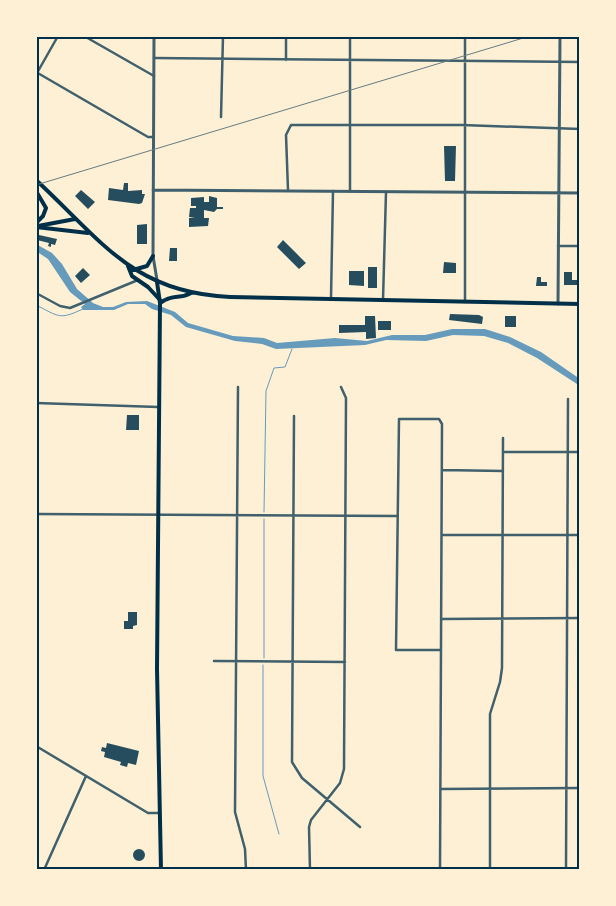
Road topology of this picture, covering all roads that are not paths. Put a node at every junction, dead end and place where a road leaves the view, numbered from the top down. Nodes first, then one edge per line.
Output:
1 (58, 36) edge
2 (84, 36) edge
3 (154, 36) edge
4 (223, 36) edge
5 (286, 36) edge
6 (350, 36) edge
7 (466, 36) edge
8 (560, 36) edge
9 (154, 58) junction
10 (223, 59) junction
11 (286, 60) junction
12 (350, 60) junction
13 (466, 62) junction
14 (559, 62) junction
15 (580, 62) edge
16 (37, 73) edge
17 (154, 76) junction
18 (221, 117) dead end
19 (351, 124) junction
20 (466, 126) junction
21 (559, 128) junction
22 (580, 129) edge
23 (153, 137) junction
24 (36, 180) edge
25 (153, 190) junction
26 (288, 190) junction
27 (36, 191) edge
28 (333, 191) junction
29 (350, 191) junction
30 (386, 192) junction
31 (466, 192) junction
32 (559, 193) junction
33 (580, 193) edge
34 (75, 219) junction
35 (36, 225) edge
36 (88, 232) junction
37 (558, 246) junction
38 (580, 246) edge
39 (153, 256) junction
40 (128, 266) junction
41 (133, 270) junction
42 (138, 280) junction
43 (157, 282) junction
44 (36, 293) edge
45 (191, 293) junction
46 (331, 299) junction
47 (382, 300) junction
48 (160, 301) junction
49 (465, 302) junction
50 (558, 304) junction
51 (580, 304) edge
52 (341, 387) dead end
53 (238, 388) dead end
54 (568, 399) dead end
55 (36, 403) edge
56 (158, 407) junction
57 (294, 416) dead end
58 (503, 438) dead end
59 (503, 452) junction
60 (568, 452) junction
61 (580, 452) edge
62 (442, 470) junction
63 (503, 471) junction
64 (36, 514) edge
65 (158, 515) junction
66 (237, 515) junction
67 (293, 516) junction
68 (345, 516) junction
69 (397, 516) junction
70 (442, 535) junction
71 (502, 535) junction
72 (566, 535) junction
73 (580, 535) edge
74 (502, 618) junction
75 (566, 618) junction
76 (580, 618) edge
77 (441, 619) junction
78 (440, 650) junction
79 (214, 661) dead end
80 (236, 661) junction
81 (293, 662) junction
82 (344, 662) junction
83 (36, 746) edge
84 (86, 776) junction
85 (566, 788) junction
86 (580, 788) edge
87 (490, 789) junction
88 (441, 790) junction
89 (327, 799) junction
90 (158, 814) junction
91 (360, 827) dead end
92 (44, 870) edge
93 (161, 870) edge
94 (246, 870) edge
95 (310, 870) edge
96 (440, 870) edge
97 (490, 870) edge
98 (501, 870) edge
99 (505, 870) edge
100 (545, 870) edge
101 (566, 870) edge
102 (580, 870) edge

1 - 16 street
2 - 17 street
3 - 9 street
4 - 10 street
5 - 11 street
6 - 12 street
7 - 13 street
8 - 14 street
9 - 10 street
9 - 17 street
10 - 11 street
10 - 18 street
11 - 12 street
12 - 13 street
12 - 19 street
13 - 14 street
13 - 20 street
14 - 15 street
14 - 21 street
16 - 23 street
17 - 23 street
19 - 20 street
19 - 26 street
19 - 29 street
20 - 21 street
20 - 31 street
21 - 22 street
21 - 32 street
23 - 25 street
24 - 34 main road
25 - 26 street
25 - 39 street
26 - 28 street
27 - 35 main road
28 - 29 street
28 - 46 street
29 - 30 street
30 - 31 street
30 - 47 street
31 - 32 street
31 - 49 street
32 - 33 street
32 - 37 street
34 - 35 main road
34 - 36 main road
35 - 36 main road
36 - 40 main road
37 - 38 street
37 - 50 street
39 - 41 main road
39 - 43 street
40 - 41 main road
40 - 42 main road
41 - 43 main road
42 - 44 street
42 - 48 main road
43 - 45 main road
43 - 48 main road
45 - 46 main road
45 - 48 main road
46 - 47 main road
47 - 49 main road
48 - 56 main road
49 - 50 main road
50 - 51 main road
52 - 68 street
53 - 66 street
54 - 60 street
55 - 56 street
56 - 65 main road
57 - 67 street
58 - 59 street
59 - 60 street
59 - 63 street
60 - 61 street
60 - 72 street
62 - 63 street
62 - 69 street
62 - 70 street
63 - 71 street
64 - 65 street
65 - 66 street
65 - 90 main road
66 - 67 street
66 - 80 street
67 - 68 street
67 - 81 street
68 - 69 street
68 - 82 street
69 - 78 street
70 - 71 street
70 - 77 street
71 - 72 street
71 - 74 street
72 - 73 street
72 - 75 street
74 - 75 street
74 - 77 street
74 - 87 street
75 - 76 street
75 - 85 street
77 - 78 street
78 - 88 street
79 - 80 street
80 - 81 street
80 - 94 street
81 - 82 street
81 - 89 street
82 - 89 street
83 - 84 street
84 - 90 street
84 - 92 street
85 - 86 street
85 - 87 street
85 - 101 street
87 - 88 street
87 - 97 street
88 - 96 street
89 - 91 street
89 - 95 street
90 - 93 main road
98 - 99 street
100 - 101 street
101 - 102 street

